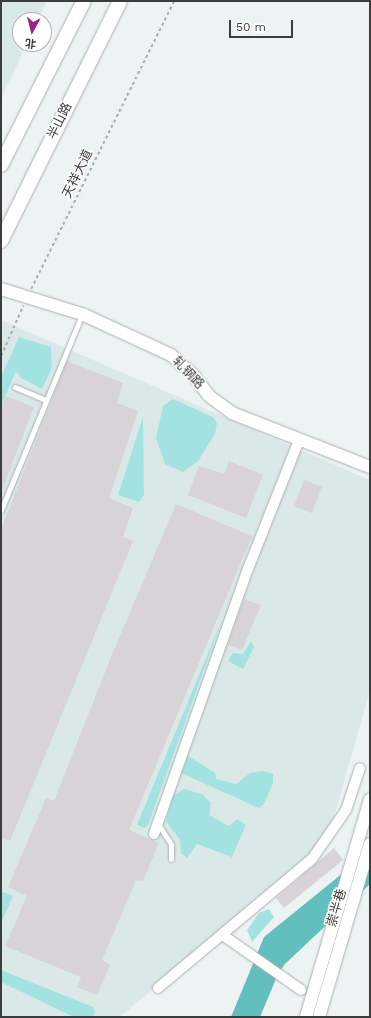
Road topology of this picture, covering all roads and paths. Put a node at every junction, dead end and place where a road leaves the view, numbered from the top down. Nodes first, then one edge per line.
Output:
1 (84, 1) edge
2 (120, 1) edge
3 (174, 1) edge
4 (1, 165) edge
5 (1, 241) edge
6 (1, 289) edge
7 (27, 297) junction
8 (82, 314) junction
9 (1, 356) edge
10 (15, 387) dead end
11 (45, 400) junction
12 (299, 440) junction
13 (370, 467) edge
14 (1, 510) edge
15 (360, 768) dead end
16 (370, 799) edge
17 (158, 824) junction
18 (154, 834) dead end
19 (370, 844) edge
20 (171, 860) dead end
21 (224, 936) junction
22 (158, 988) dead end
23 (301, 990) dead end
24 (306, 1017) edge
25 (319, 1017) edge

1 - 4 main road
2 - 5 main road, 半山路
3 - 7 path, 天祥大道
6 - 7 street, 轧钢路
7 - 8 street, 轧钢路
7 - 9 path, 天祥大道
8 - 11 lane
8 - 12 street, 轧钢路
10 - 11 lane
11 - 14 lane
12 - 13 street, 轧钢路
12 - 17 street
15 - 21 street
16 - 24 street, 崇半巷
17 - 18 street
17 - 20 lane
19 - 25 street, 崇半巷
21 - 22 street
21 - 23 street

